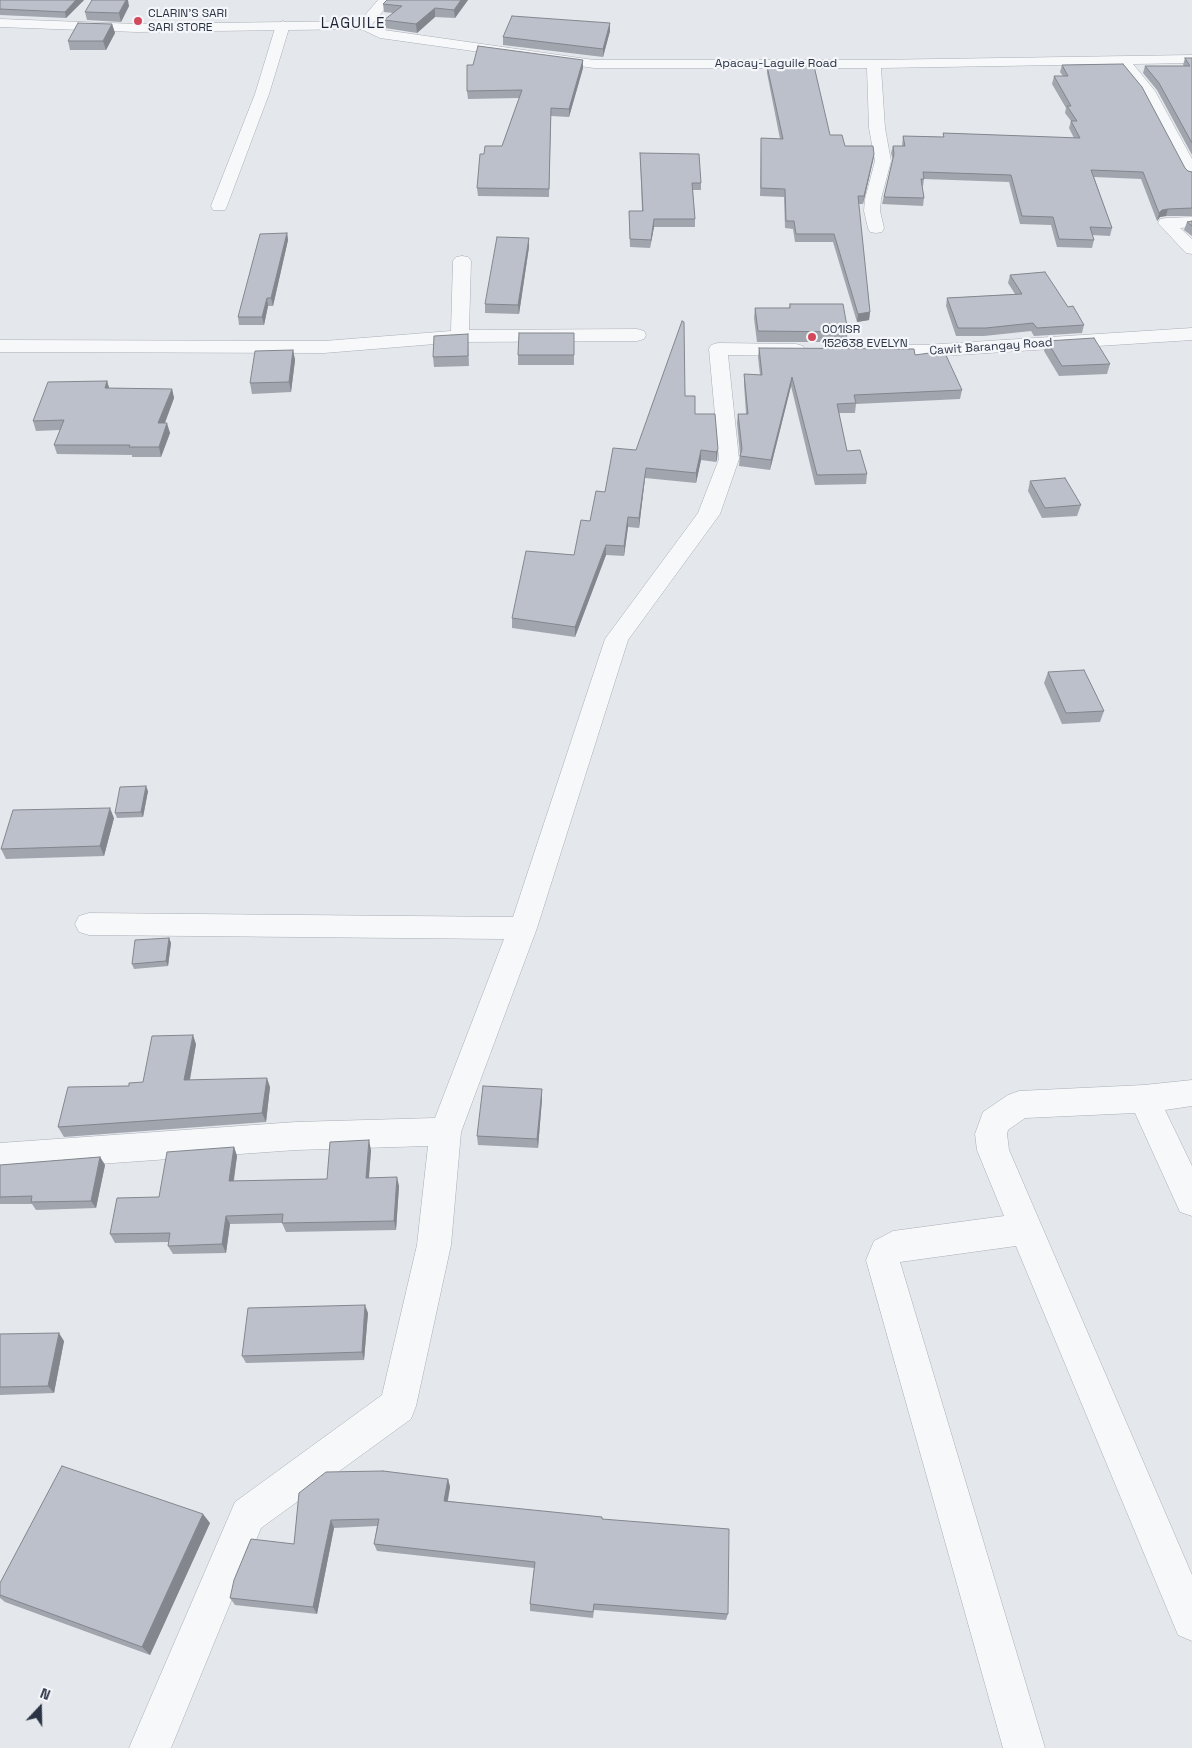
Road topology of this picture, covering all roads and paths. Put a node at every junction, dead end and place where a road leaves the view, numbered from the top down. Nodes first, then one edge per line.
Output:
1 (385, 0) edge
2 (0, 23) edge
3 (283, 25) junction
4 (364, 25) junction
5 (1192, 59) edge
6 (1122, 60) junction
7 (874, 64) junction
8 (1192, 174) edge
9 (219, 206) dead end
10 (1192, 222) edge
11 (876, 228) dead end
12 (1192, 249) edge
13 (462, 261) dead end
14 (1192, 334) edge
15 (637, 335) dead end
16 (460, 336) junction
17 (0, 346) edge
18 (816, 350) edge
19 (856, 350) edge
20 (89, 924) dead end
21 (523, 928) junction
22 (1192, 1093) edge
23 (1144, 1099) junction
24 (445, 1132) junction
25 (0, 1157) edge
26 (1192, 1201) edge
27 (1026, 1229) junction
28 (1192, 1621) edge
29 (150, 1748) edge
30 (1024, 1748) edge

1 - 4 street
2 - 3 street
3 - 4 street
3 - 9 street
4 - 7 street, Apacay-Laguile Road
5 - 6 street, Apacay-Laguile Road
6 - 7 street, Apacay-Laguile Road
6 - 8 street
7 - 11 street
10 - 12 street
13 - 16 street
14 - 19 street, Cawit Barangay Road
15 - 16 street
16 - 17 street
18 - 21 street
20 - 21 street
21 - 24 street
22 - 23 street
23 - 26 street
23 - 27 street
24 - 25 street
24 - 29 street
27 - 28 street
27 - 30 street

